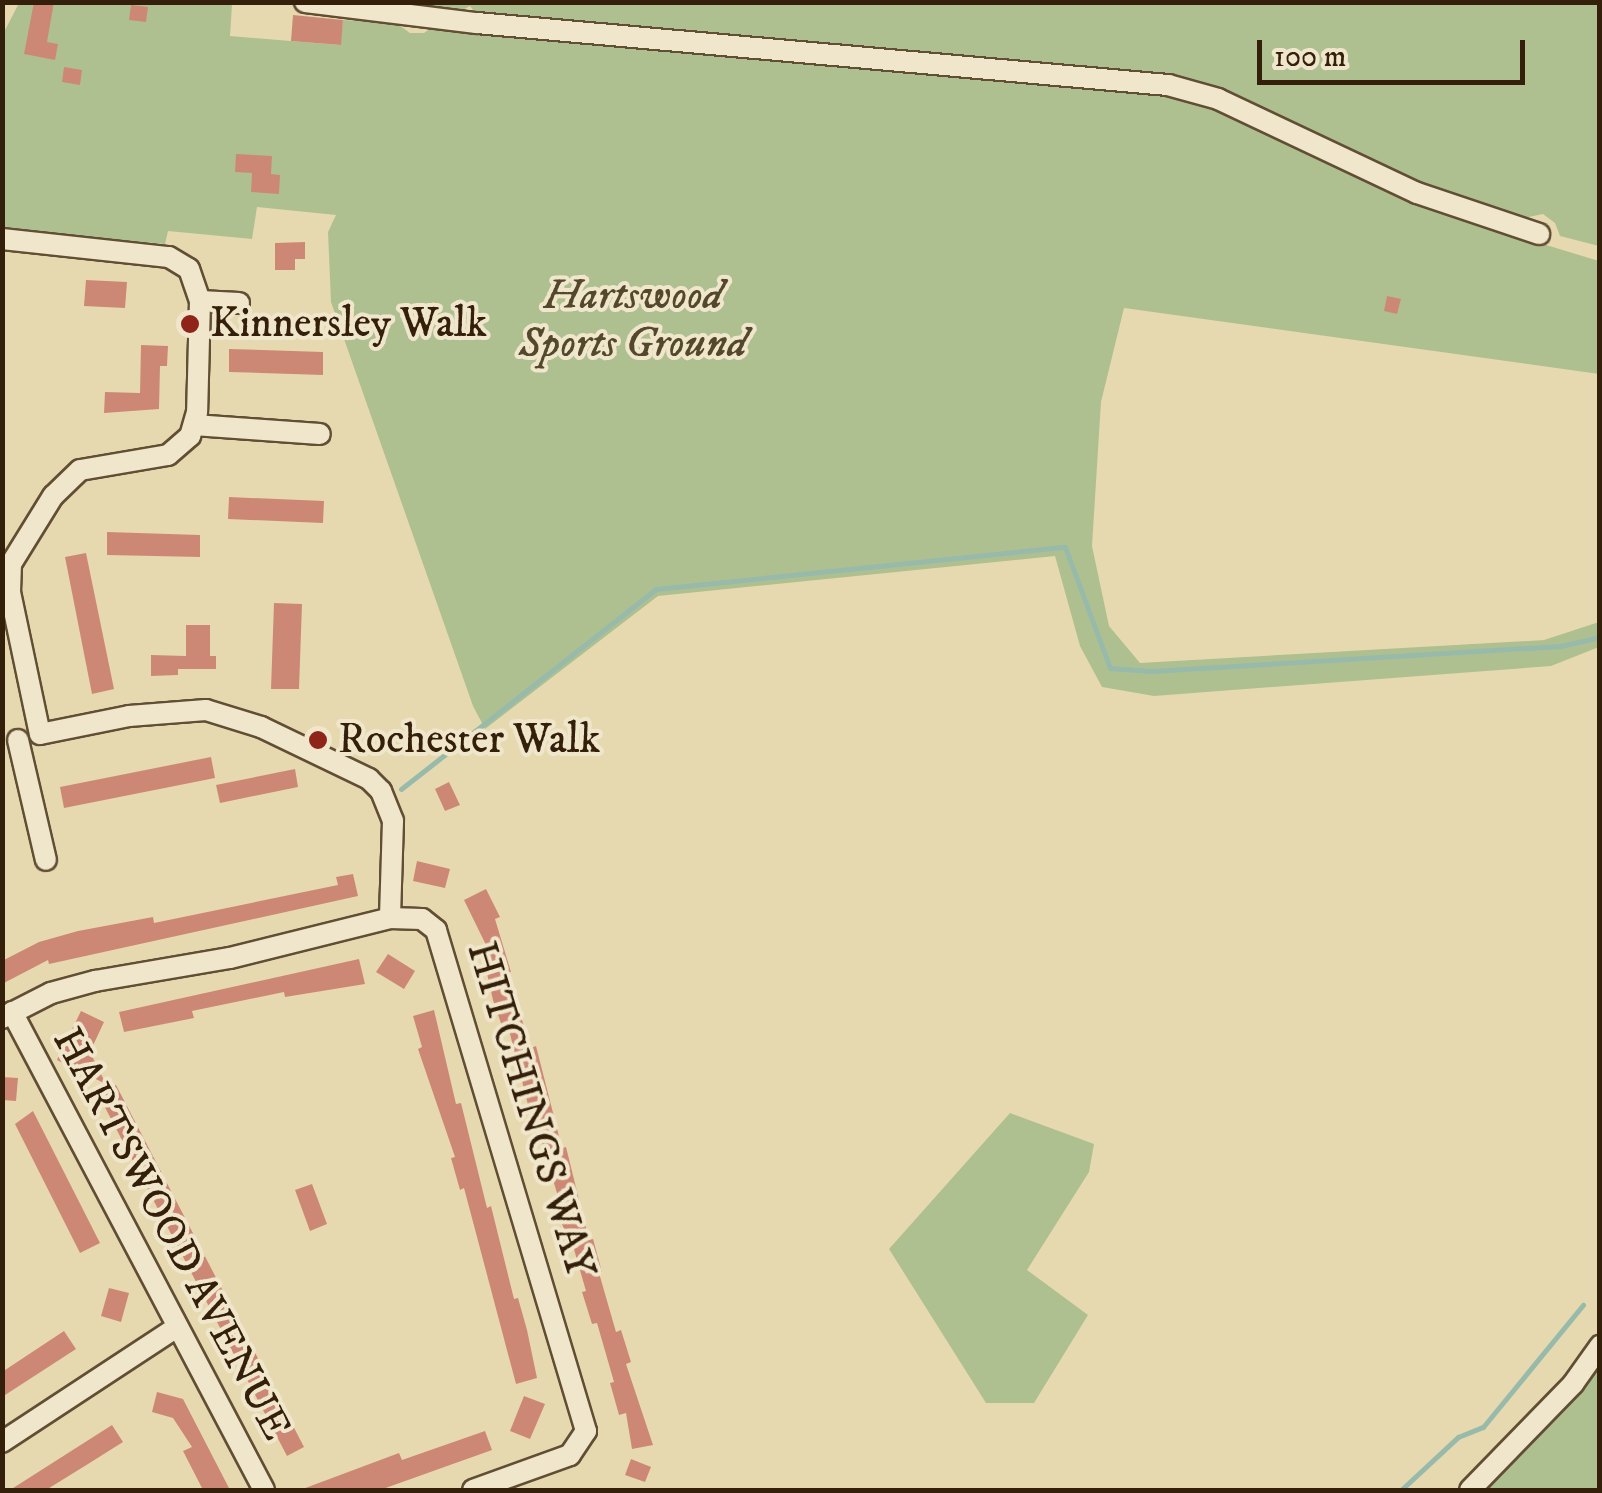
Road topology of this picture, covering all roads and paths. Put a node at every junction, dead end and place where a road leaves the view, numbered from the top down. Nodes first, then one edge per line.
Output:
1 (305, 2) edge
2 (1539, 234) dead end
3 (2, 239) edge
4 (200, 300) junction
5 (240, 304) dead end
6 (194, 425) junction
7 (320, 434) dead end
8 (40, 734) junction
9 (10, 741) edge
10 (46, 860) dead end
11 (390, 918) junction
12 (7, 1015) edge
13 (177, 1326) junction
14 (1600, 1346) edge
15 (2, 1442) edge
16 (264, 1490) edge
17 (473, 1490) edge
18 (1470, 1490) edge

1 - 2 street
3 - 4 street
4 - 5 street
4 - 6 street
6 - 7 street
6 - 8 street
8 - 9 street
8 - 11 street
9 - 10 street
11 - 12 street, HITCHINGS WAY
11 - 17 street, HITCHINGS WAY
12 - 13 street, HARTSWOOD AVENUE
13 - 15 street
13 - 16 street, HARTSWOOD AVENUE
14 - 18 street

